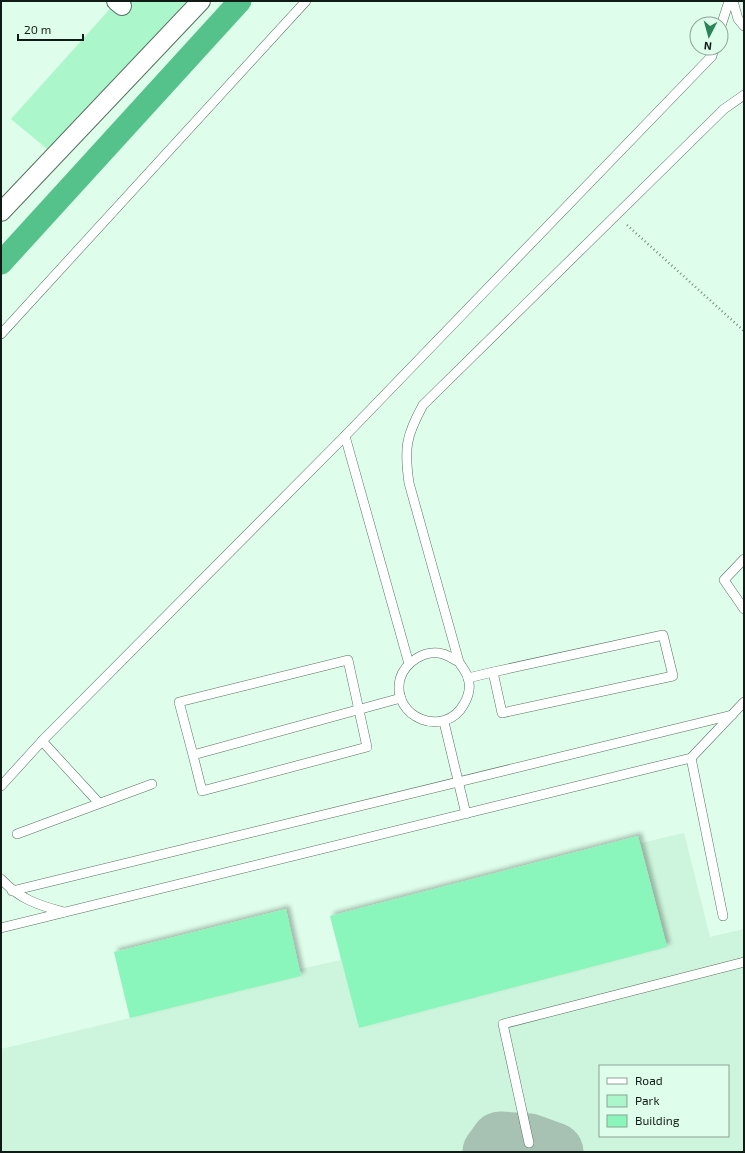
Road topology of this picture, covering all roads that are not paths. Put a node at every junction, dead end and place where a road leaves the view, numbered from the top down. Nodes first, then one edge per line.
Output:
1 (200, 1) edge
2 (306, 1) edge
3 (729, 1) edge
4 (733, 1) edge
5 (724, 16) edge
6 (744, 26) edge
7 (712, 56) edge
8 (744, 95) edge
9 (1, 212) edge
10 (1, 334) edge
11 (346, 436) junction
12 (744, 559) edge
13 (744, 609) edge
14 (459, 662) junction
15 (409, 664) junction
16 (492, 672) junction
17 (468, 678) junction
18 (401, 698) junction
19 (744, 702) edge
20 (360, 709) junction
21 (732, 715) junction
22 (444, 722) junction
23 (42, 741) junction
24 (193, 755) junction
25 (691, 758) junction
26 (459, 782) junction
27 (152, 784) dead end
28 (1, 786) edge
29 (100, 803) junction
30 (466, 814) junction
31 (17, 834) dead end
32 (1, 879) edge
33 (12, 891) junction
34 (65, 912) junction
35 (723, 916) dead end
36 (1, 928) edge
37 (744, 962) edge
38 (529, 1143) dead end

1 - 9 street
2 - 10 lane
3 - 5 lane
4 - 6 lane
7 - 11 lane
8 - 14 lane
11 - 15 lane
11 - 23 lane
12 - 13 lane
14 - 15 lane
14 - 17 lane
15 - 18 lane
16 - 16 lane
16 - 17 lane
17 - 22 lane
18 - 20 lane
18 - 22 lane
19 - 21 lane
20 - 24 lane
20 - 24 lane
20 - 24 lane
21 - 25 lane
21 - 26 lane
22 - 26 lane
23 - 28 lane
23 - 29 lane
25 - 30 lane
25 - 35 lane
26 - 30 lane
26 - 33 lane
27 - 29 lane
29 - 31 lane
30 - 34 lane
32 - 33 lane
33 - 34 lane
34 - 36 lane
37 - 38 lane

